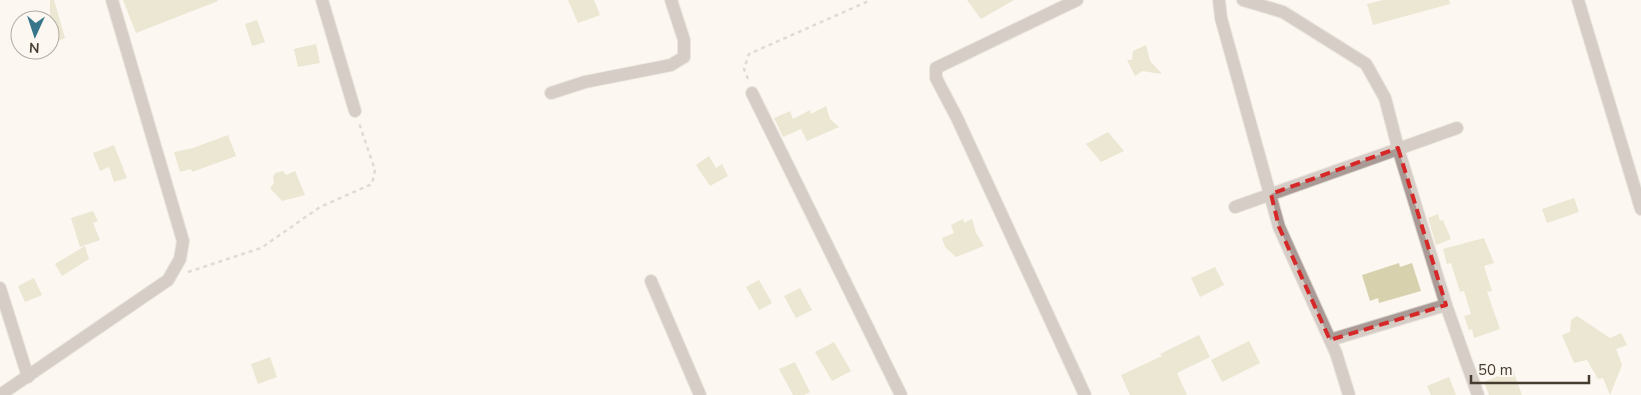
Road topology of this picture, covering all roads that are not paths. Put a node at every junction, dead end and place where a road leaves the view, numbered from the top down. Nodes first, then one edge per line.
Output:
1 (112, 0) edge
2 (322, 0) edge
3 (671, 0) edge
4 (1077, 0) edge
5 (1219, 0) edge
6 (1243, 0) edge
7 (1578, 0) edge
8 (551, 93) dead end
9 (752, 93) road end
10 (355, 111) road end
11 (1456, 128) dead end
12 (1398, 148) junction
13 (1272, 194) junction
14 (1235, 207) dead end
15 (1641, 210) edge
16 (651, 281) dead end
17 (0, 288) edge
18 (1446, 305) junction
19 (1330, 340) junction
20 (28, 377) junction
21 (0, 394) edge
22 (700, 395) edge
23 (901, 395) edge
24 (1085, 395) edge
25 (1349, 395) edge
26 (1478, 395) edge

1 - 20 street
2 - 10 street
3 - 8 street
4 - 24 street
5 - 13 street
6 - 12 street
7 - 15 street
9 - 23 street
11 - 12 street
12 - 13 street
12 - 18 street
13 - 14 street
13 - 19 street
16 - 22 street
17 - 20 street
18 - 19 street
18 - 26 street
19 - 25 street
20 - 21 street

